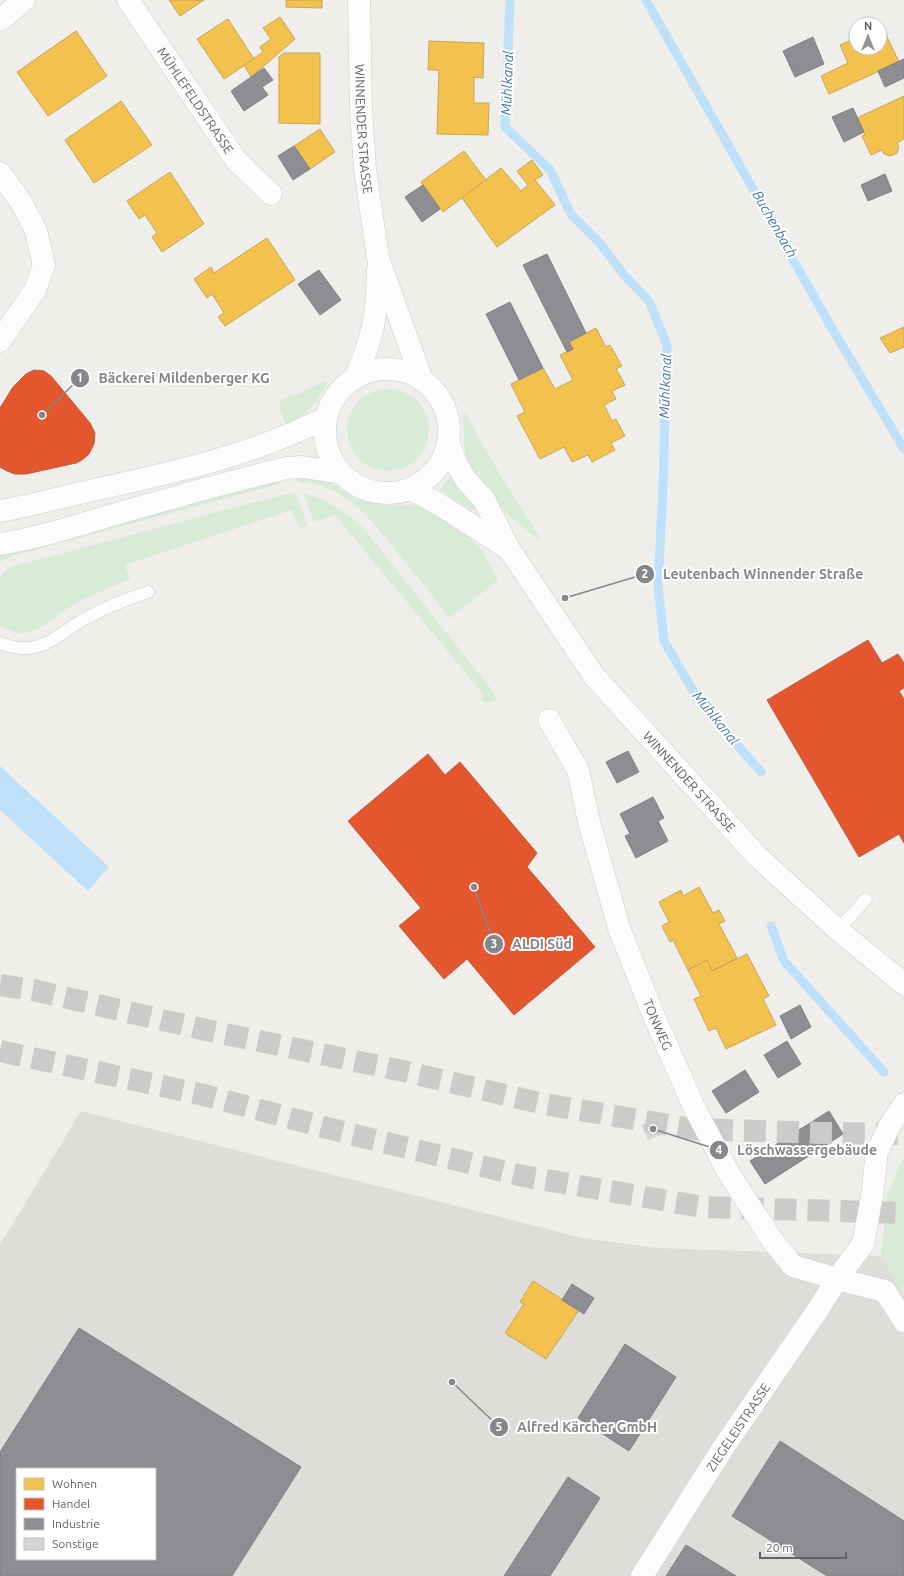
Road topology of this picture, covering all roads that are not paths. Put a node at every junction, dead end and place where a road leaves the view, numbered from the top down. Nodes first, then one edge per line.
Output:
1 (24, 0) edge
2 (128, 0) edge
3 (359, 0) edge
4 (0, 20) edge
5 (0, 173) edge
6 (271, 194) dead end
7 (378, 258) junction
8 (0, 341) edge
9 (355, 378) junction
10 (422, 380) junction
11 (327, 417) junction
12 (449, 444) junction
13 (340, 473) junction
14 (411, 489) junction
15 (0, 511) edge
16 (0, 544) edge
17 (509, 549) junction
18 (148, 592) dead end
19 (0, 643) edge
20 (550, 720) dead end
21 (866, 899) dead end
22 (838, 930) junction
23 (904, 984) edge
24 (904, 1104) edge
25 (837, 1279) junction
26 (904, 1322) edge
27 (642, 1576) edge

1 - 4 street
2 - 6 street, MÜHLEFELDSTRASSE
3 - 7 street, WINNENDER STRASSE
5 - 8 street
7 - 9 street
7 - 10 street
9 - 10 street
9 - 11 street
10 - 12 street
11 - 13 street
11 - 15 street
12 - 14 street
12 - 17 street, WINNENDER STRASSE
13 - 14 street
13 - 16 street
14 - 17 street
17 - 22 street, WINNENDER STRASSE
18 - 19 lane
20 - 25 street, TONWEG
21 - 22 lane
22 - 23 street, WINNENDER STRASSE
24 - 25 street, ZIEGELEISTRASSE
25 - 26 street
25 - 27 street, ZIEGELEISTRASSE

